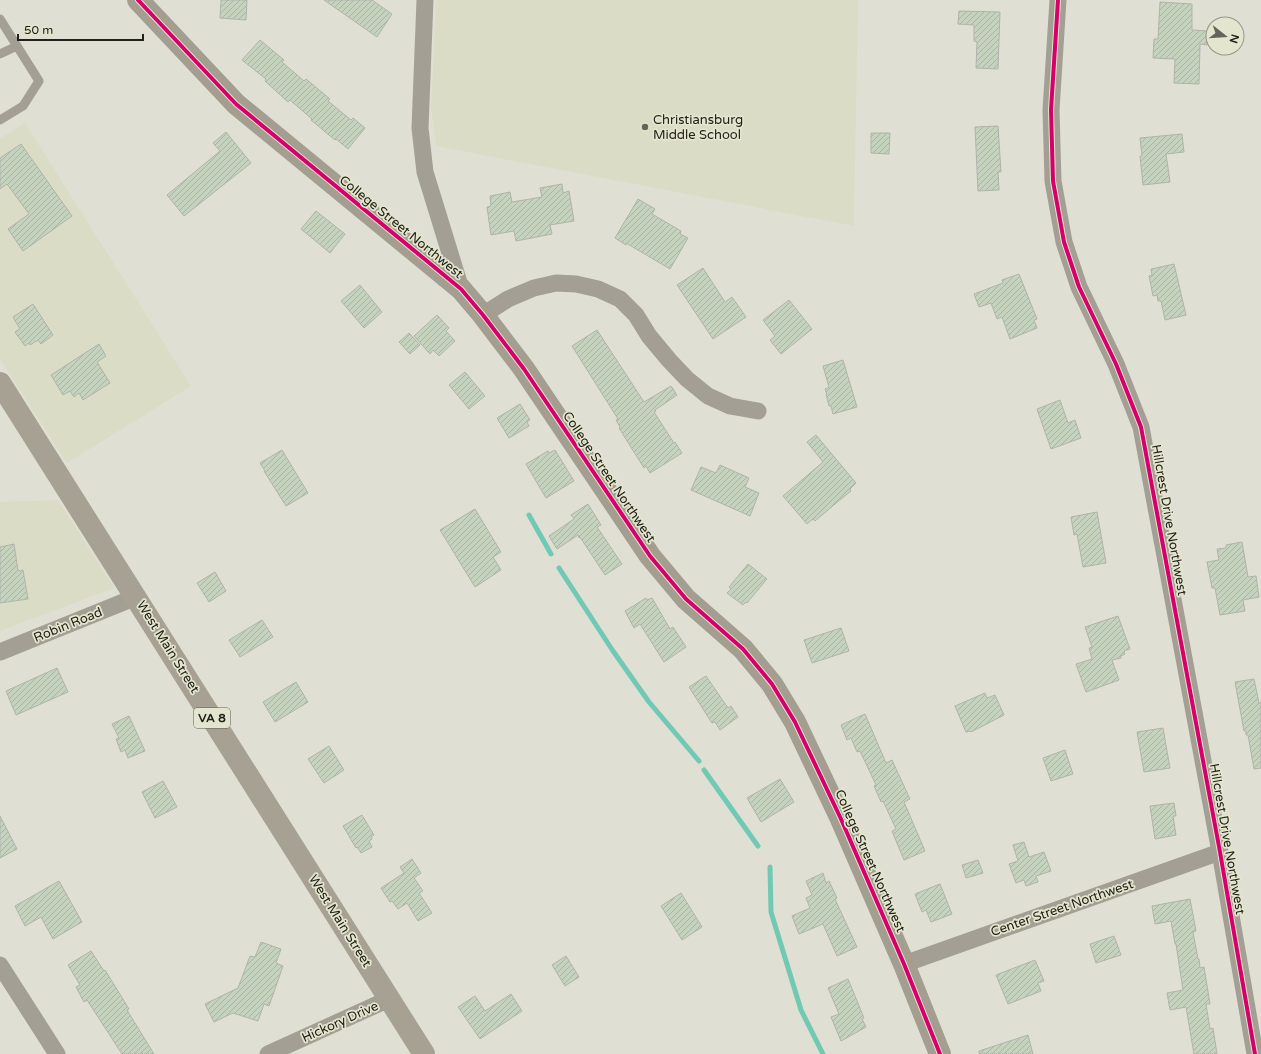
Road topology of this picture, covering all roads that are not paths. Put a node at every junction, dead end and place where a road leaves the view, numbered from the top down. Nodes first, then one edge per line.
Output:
1 (138, 0) edge
2 (425, 0) edge
3 (1058, 0) edge
4 (0, 19) edge
5 (17, 46) junction
6 (0, 54) edge
7 (0, 120) edge
8 (461, 289) junction
9 (483, 315) junction
10 (0, 383) edge
11 (758, 411) dead end
12 (136, 598) junction
13 (0, 652) edge
14 (1220, 852) junction
15 (904, 964) junction
16 (0, 965) edge
17 (389, 999) junction
18 (57, 1054) edge
19 (268, 1054) edge
20 (424, 1054) edge
21 (940, 1054) edge
22 (1255, 1054) edge

1 - 8 street, College Street Northwest
2 - 8 street
3 - 14 street, Hillcrest Drive Northwest
4 - 5 lane
5 - 6 lane
5 - 7 lane
8 - 9 street, College Street Northwest
9 - 11 street
9 - 15 street, College Street Northwest
10 - 12 main road, West Main Street / VA 8
12 - 13 street, Robin Road
12 - 17 main road, West Main Street / VA 8
14 - 15 street, Center Street Northwest
14 - 22 street, Hillcrest Drive Northwest
15 - 21 street, College Street Northwest
16 - 18 street
17 - 19 street, Hickory Drive
17 - 20 main road, West Main Street / VA 8

